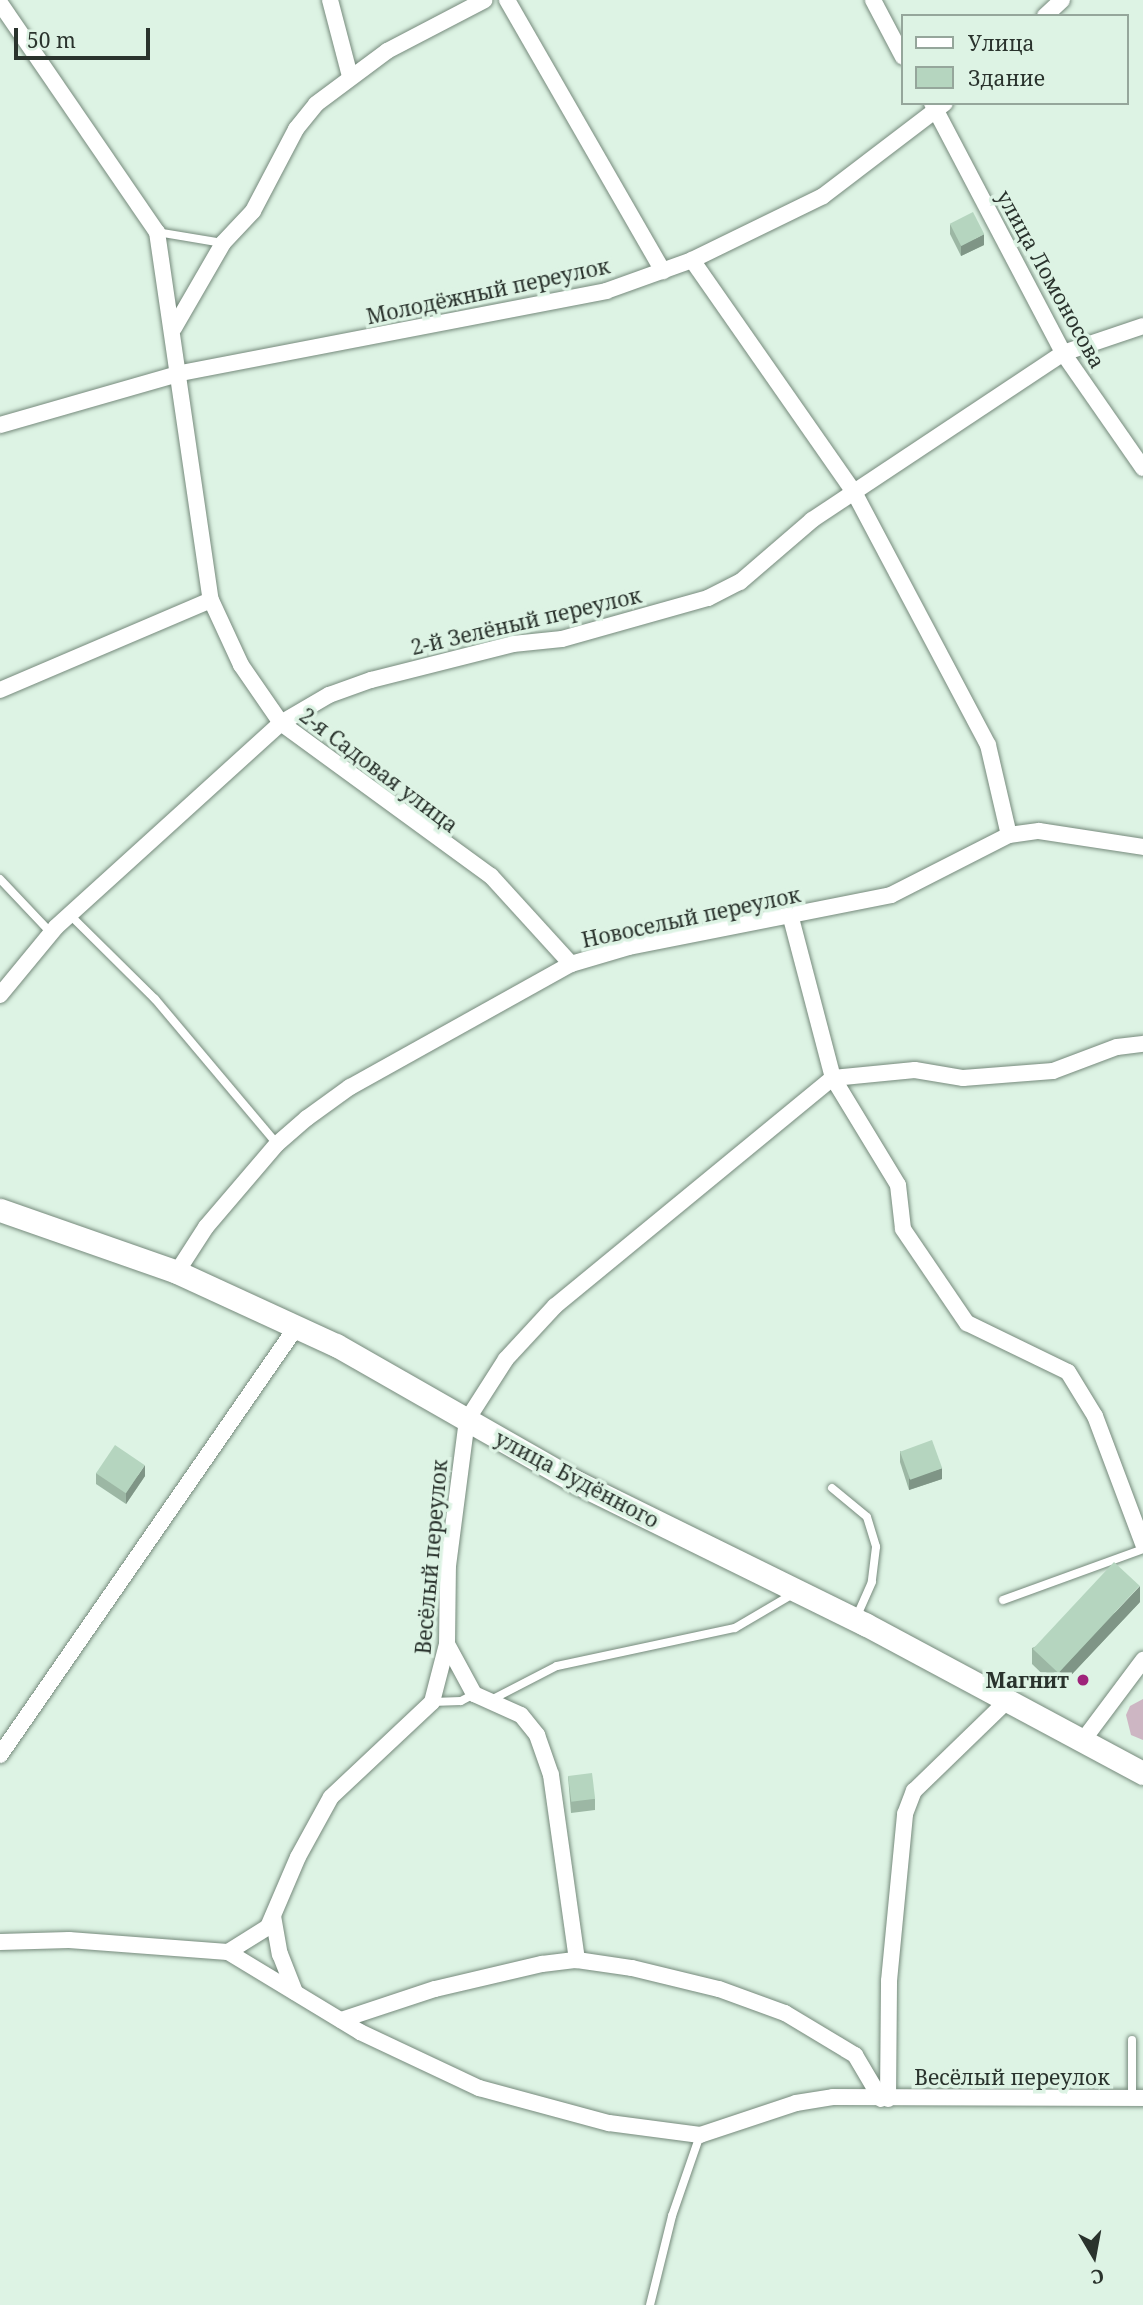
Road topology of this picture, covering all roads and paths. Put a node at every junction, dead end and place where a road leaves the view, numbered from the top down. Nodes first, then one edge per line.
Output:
1 (330, 0) edge
2 (485, 0) edge
3 (507, 0) edge
4 (873, 0) edge
5 (1062, 0) edge
6 (0, 3) edge
7 (1047, 14) edge
8 (902, 55) edge
9 (350, 76) junction
10 (937, 106) edge
11 (157, 232) junction
12 (223, 243) junction
13 (692, 260) junction
14 (663, 271) junction
15 (1143, 327) edge
16 (174, 328) junction
17 (1063, 353) junction
18 (181, 373) junction
19 (0, 425) edge
20 (1143, 468) edge
21 (854, 492) junction
22 (211, 600) junction
23 (0, 690) edge
24 (281, 723) junction
25 (1009, 835) junction
26 (1143, 847) edge
27 (0, 878) edge
28 (70, 915) junction
29 (791, 918) junction
30 (51, 933) junction
31 (571, 964) junction
32 (0, 995) edge
33 (1143, 1044) edge
34 (833, 1078) junction
35 (277, 1143) junction
36 (0, 1210) edge
37 (177, 1272) junction
38 (295, 1329) junction
39 (467, 1420) junction
40 (832, 1488) dead end
41 (1143, 1546) edge
42 (798, 1591) junction
43 (1003, 1600) dead end
44 (855, 1619) junction
45 (447, 1644) junction
46 (1143, 1660) edge
47 (482, 1697) junction
48 (1008, 1700) junction
49 (432, 1702) junction
50 (1084, 1739) junction
51 (0, 1755) edge
52 (1143, 1773) edge
53 (273, 1916) junction
54 (0, 1942) edge
55 (228, 1952) junction
56 (577, 1960) junction
57 (295, 1992) junction
58 (341, 2020) junction
59 (1132, 2040) dead end
60 (1138, 2098) edge
61 (884, 2099) junction
62 (700, 2135) junction
63 (650, 2305) edge

1 - 9 street
2 - 9 street
3 - 14 street
4 - 8 street
5 - 7 street
6 - 11 street, 2-я Садовая улица
9 - 12 street
10 - 13 street, Молодёжный переулок
10 - 17 street, улица Ломоносова
11 - 12 lane
11 - 16 street, 2-я Садовая улица
12 - 16 street
13 - 14 street, Молодёжный переулок
13 - 21 street
14 - 18 street, Молодёжный переулок
15 - 17 street, 2-й Зелёный переулок
16 - 18 street, 2-я Садовая улица
17 - 20 street, улица Ломоносова
17 - 21 street, 2-й Зелёный переулок
18 - 19 street, Молодёжный переулок
18 - 22 street, 2-я Садовая улица
21 - 24 street, 2-й Зелёный переулок
21 - 25 street
22 - 23 street
22 - 24 street, 2-я Садовая улица
24 - 28 street, 2-й Зелёный переулок
24 - 31 street, 2-я Садовая улица
25 - 26 street, Новоселый переулок
25 - 29 street, Новоселый переулок
27 - 30 lane
28 - 30 street, 2-й Зелёный переулок
28 - 35 lane
29 - 31 street, Новоселый переулок
29 - 34 street
30 - 32 street, 2-й Зелёный переулок
31 - 35 street, Новоселый переулок
33 - 34 street
34 - 39 street
34 - 41 street
35 - 37 street, Новоселый переулок
36 - 37 main road, улица Будённого
37 - 38 main road, улица Будённого
38 - 39 main road, улица Будённого
38 - 51 street
39 - 42 main road, улица Будённого
39 - 45 street, Весёлый переулок
40 - 44 lane
41 - 43 lane
42 - 44 main road, улица Будённого
42 - 47 lane
44 - 48 main road, улица Будённого
45 - 47 street
45 - 49 street, Весёлый переулок
46 - 50 street
47 - 49 lane
47 - 56 street
48 - 50 main road, улица Будённого
48 - 61 street
49 - 53 street
50 - 52 main road, улица Будённого
53 - 55 street
53 - 57 street
54 - 55 street, Весёлый переулок
55 - 57 street, Весёлый переулок
56 - 58 street
56 - 61 street
57 - 58 street, Весёлый переулок
58 - 62 street, Весёлый переулок
59 - 60 lane
60 - 61 street, Весёлый переулок
61 - 62 street, Весёлый переулок
62 - 63 lane

